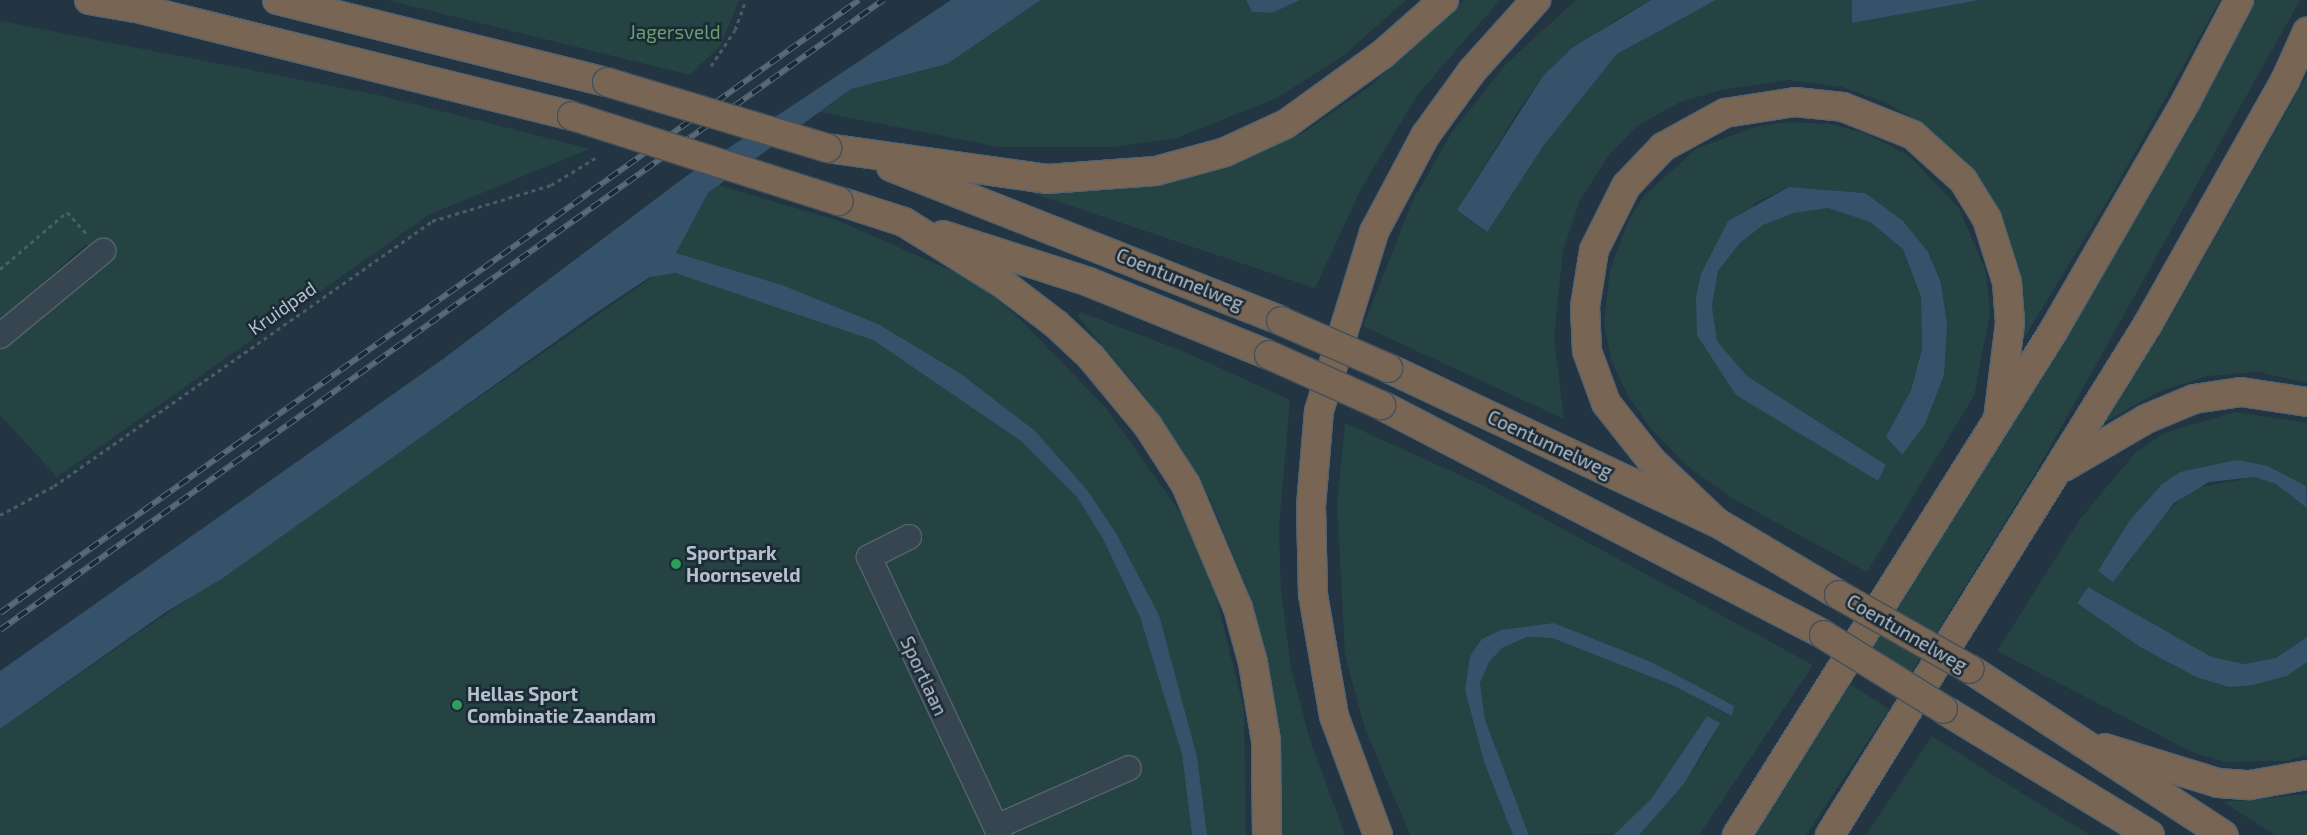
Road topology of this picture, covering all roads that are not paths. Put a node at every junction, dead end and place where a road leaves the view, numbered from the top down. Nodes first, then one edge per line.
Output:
1 (89, 0) edge
2 (277, 0) edge
3 (1444, 0) edge
4 (1536, 0) edge
5 (2239, 0) edge
6 (2307, 32) edge
7 (895, 162) junction
8 (904, 222) junction
9 (103, 251) road end
10 (0, 336) edge
11 (2307, 402) edge
12 (1998, 418) junction
13 (2061, 469) junction
14 (1716, 522) junction
15 (909, 537) dead end
16 (2071, 738) junction
17 (1129, 768) dead end
18 (2307, 776) edge
19 (1849, 808) junction
20 (2106, 810) junction
21 (998, 831) edge
22 (1267, 835) edge
23 (1378, 835) edge
24 (1736, 835) edge
25 (1830, 835) edge
26 (1837, 835) edge
27 (2125, 835) edge
28 (2150, 835) edge
29 (2224, 835) edge

1 - 8 highway, Coentunnelweg, bridge
2 - 7 highway, bridge
3 - 7 highway
4 - 23 highway
5 - 12 highway
6 - 13 highway
7 - 14 highway, Coentunnelweg, bridge
8 - 20 highway, Coentunnelweg, bridge
8 - 22 highway
9 - 10 street
11 - 13 highway
12 - 14 highway
12 - 24 highway
13 - 19 highway
14 - 16 highway, Coentunnelweg, bridge
15 - 21 street, Sportlaan
16 - 18 highway
16 - 29 highway, Coentunnelweg
17 - 21 street
19 - 25 highway
19 - 26 highway
20 - 27 highway
20 - 28 highway, Coentunnelweg

